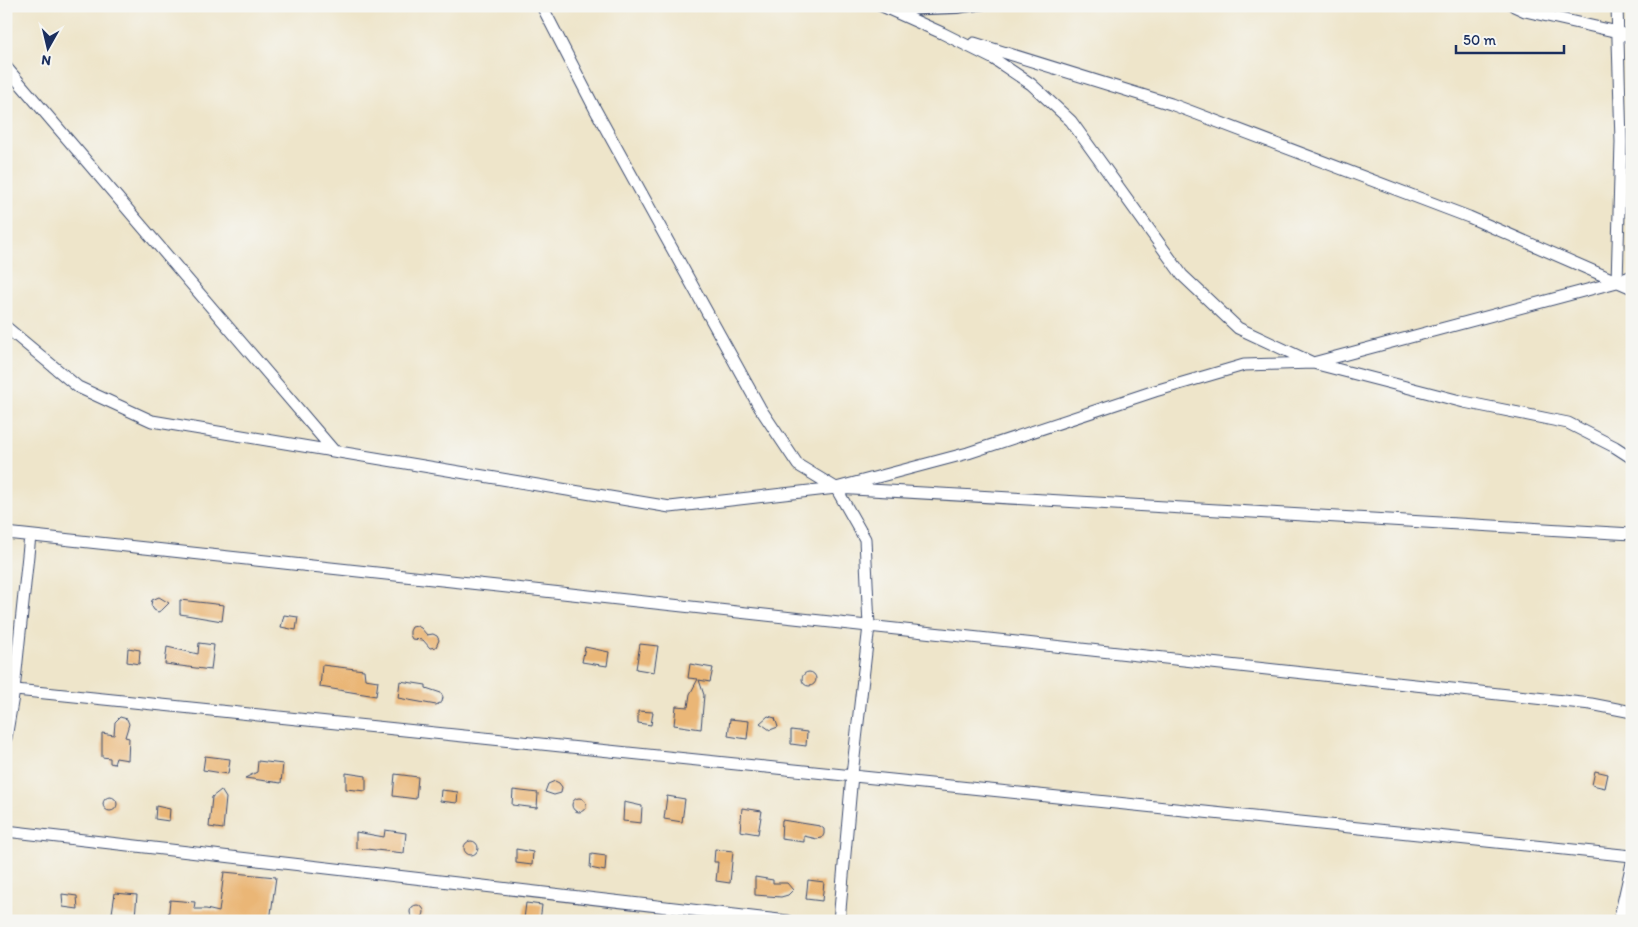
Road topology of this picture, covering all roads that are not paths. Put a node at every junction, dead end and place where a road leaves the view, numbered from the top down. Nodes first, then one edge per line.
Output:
1 (542, 6) edge
2 (882, 6) edge
3 (985, 6) edge
4 (1514, 6) edge
5 (1617, 6) edge
6 (894, 12) junction
7 (942, 32) junction
8 (1618, 32) junction
9 (1632, 37) edge
10 (6, 67) edge
11 (1632, 276) edge
12 (1617, 282) junction
13 (1632, 288) edge
14 (6, 327) edge
15 (1313, 363) junction
16 (334, 451) junction
17 (1632, 458) edge
18 (836, 488) junction
19 (6, 533) edge
20 (1632, 534) edge
21 (30, 536) junction
22 (869, 626) junction
23 (10, 689) edge
24 (1632, 712) edge
25 (6, 738) edge
26 (852, 775) junction
27 (6, 831) edge
28 (1632, 856) edge
29 (1632, 863) edge
30 (788, 921) edge
31 (839, 921) edge
32 (1619, 921) edge

1 - 18 street
2 - 6 street
3 - 6 lane
4 - 8 street
5 - 8 street
6 - 7 street
7 - 12 street
7 - 15 street
8 - 9 street
8 - 12 street
10 - 16 street
11 - 12 street
12 - 13 street
12 - 15 street
14 - 16 street
15 - 17 street
15 - 18 street
16 - 18 street
18 - 20 street
18 - 22 street
19 - 21 street
21 - 22 street
21 - 23 street
22 - 24 street
22 - 26 street
23 - 25 street
23 - 26 street
26 - 28 street
26 - 31 street
27 - 30 street
29 - 32 street

